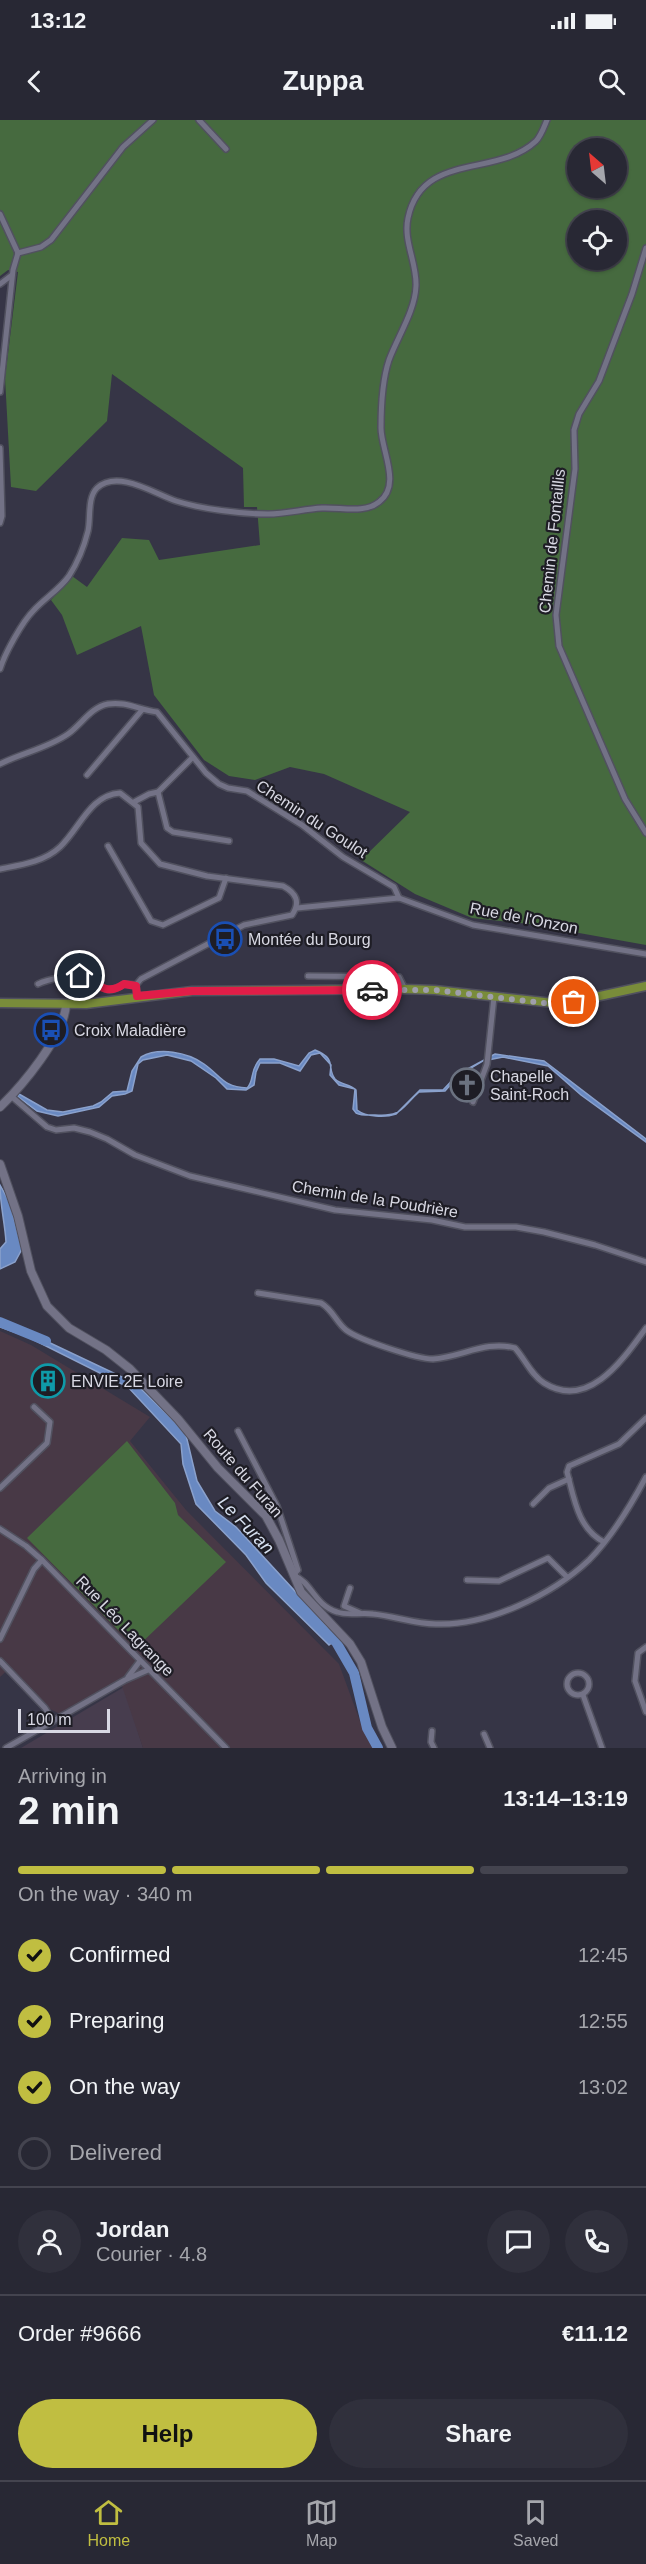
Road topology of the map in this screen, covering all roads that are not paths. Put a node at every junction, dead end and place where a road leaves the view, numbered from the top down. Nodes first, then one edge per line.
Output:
1 (153, 120) edge
2 (199, 120) edge
3 (547, 120) edge
4 (226, 149) dead end
5 (0, 214) edge
6 (646, 248) edge
7 (18, 253) junction
8 (12, 275) junction
9 (0, 284) edge
10 (0, 392) edge
11 (0, 448) edge
12 (1, 516) edge
13 (0, 524) edge
14 (0, 669) edge
15 (142, 710) junction
16 (193, 757) junction
17 (0, 764) edge
18 (87, 775) dead end
19 (158, 792) junction
20 (134, 802) junction
21 (646, 833) edge
22 (229, 841) dead end
23 (108, 846) dead end
24 (0, 869) edge
25 (225, 878) junction
26 (399, 898) junction
27 (297, 908) junction
28 (646, 954) edge
29 (308, 976) dead end
30 (38, 984) dead end
31 (136, 986) junction
32 (646, 986) edge
33 (405, 990) junction
34 (137, 996) junction
35 (494, 997) junction
36 (0, 1003) edge
37 (66, 1005) junction
38 (11, 1096) junction
39 (473, 1102) dead end
40 (0, 1107) edge
41 (0, 1164) edge
42 (646, 1262) edge
43 (258, 1293) dead end
44 (646, 1328) edge
45 (34, 1407) dead end
46 (646, 1418) edge
47 (238, 1431) dead end
48 (646, 1477) edge
49 (569, 1479) junction
50 (0, 1488) edge
51 (533, 1504) dead end
52 (0, 1529) edge
53 (604, 1542) junction
54 (42, 1560) junction
55 (293, 1575) junction
56 (567, 1577) junction
57 (467, 1580) dead end
58 (350, 1588) dead end
59 (361, 1614) junction
60 (0, 1639) edge
61 (646, 1647) edge
62 (140, 1661) junction
63 (0, 1662) edge
64 (148, 1670) junction
65 (125, 1680) junction
66 (583, 1695) junction
67 (646, 1712) edge
68 (53, 1721) junction
69 (432, 1731) dead end
70 (484, 1734) dead end
71 (6, 1748) edge
72 (226, 1748) edge
73 (392, 1748) edge
74 (434, 1748) edge
75 (490, 1748) edge
76 (602, 1748) edge

1 - 7 street
2 - 4 street
3 - 14 street
5 - 7 street
6 - 21 street, Chemin de Fontaillis
7 - 8 street
8 - 9 street
8 - 10 street
11 - 12 street
12 - 13 street
15 - 16 street, Chemin du Goulot
15 - 17 street, Chemin du Goulot
15 - 18 street
16 - 19 street
16 - 26 street, Chemin du Goulot
19 - 20 street
19 - 22 street
20 - 24 street
20 - 25 street
23 - 25 street
25 - 27 street
26 - 27 street
26 - 28 street, Rue de l'Onzon
27 - 31 street
29 - 33 street
30 - 31 street
31 - 34 street
32 - 35 main road
33 - 34 main road
33 - 35 main road
34 - 37 main road
35 - 39 street
36 - 37 main road
37 - 38 main road
38 - 40 main road
38 - 42 street, Chemin de la Poudrière
41 - 55 main road, Route du Furan
43 - 44 street
45 - 50 street
46 - 49 street
47 - 55 street
48 - 53 street
49 - 51 street
49 - 53 street
52 - 54 street, Rue Léo Lagrange
53 - 56 street
54 - 60 street
54 - 62 street, Rue Léo Lagrange
55 - 59 street
55 - 73 main road, Route du Furan
56 - 57 street
56 - 59 street
58 - 59 street
61 - 67 street
62 - 64 street, Rue Léo Lagrange
62 - 65 street
63 - 68 street
64 - 65 street
64 - 72 street, Rue Léo Lagrange
65 - 68 street
66 - 66 street
66 - 76 street
68 - 71 street
69 - 74 street
70 - 75 street

